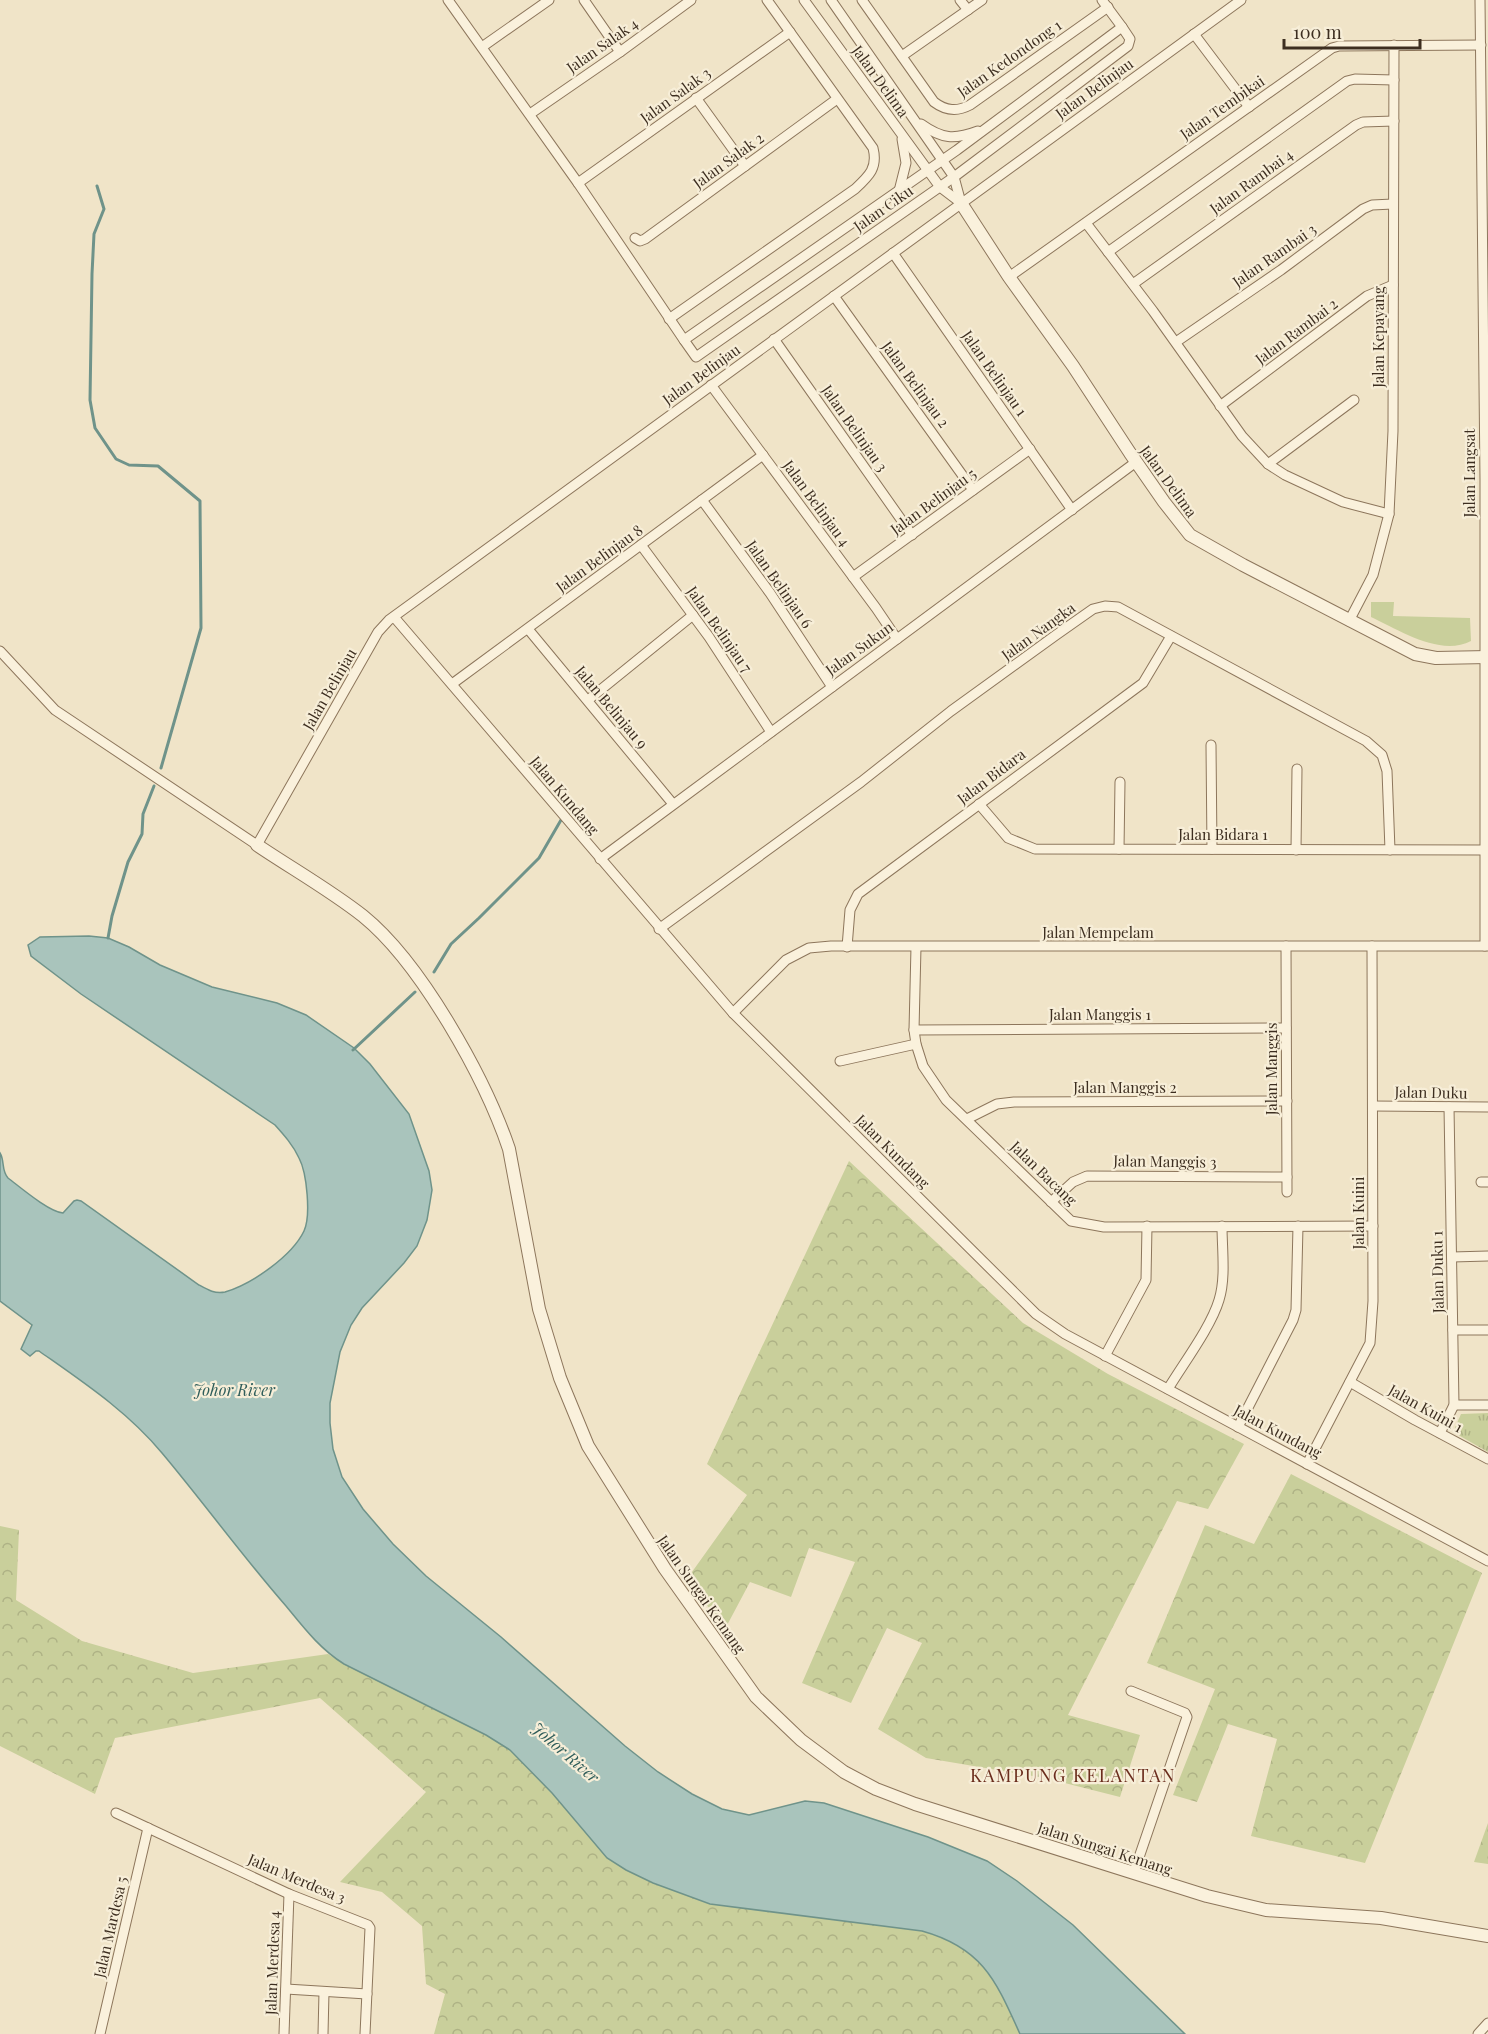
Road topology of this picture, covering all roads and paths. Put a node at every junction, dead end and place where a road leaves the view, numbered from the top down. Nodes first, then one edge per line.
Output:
1 (448, 0) edge
2 (549, 0) edge
3 (584, 0) edge
4 (691, 0) edge
5 (767, 0) edge
6 (804, 0) edge
7 (831, 0) edge
8 (862, 0) edge
9 (960, 0) edge
10 (982, 0) edge
11 (1241, 0) edge
12 (1480, 0) edge
13 (1105, 4) edge
14 (968, 10) junction
15 (1122, 27) junction
16 (790, 32) junction
17 (1194, 34) junction
18 (1394, 45) junction
19 (1481, 45) junction
20 (482, 47) junction
21 (620, 52) junction
22 (902, 57) junction
23 (1394, 80) junction
24 (696, 98) junction
25 (837, 99) junction
26 (1249, 107) junction
27 (530, 114) junction
28 (914, 119) junction
29 (1394, 121) junction
30 (986, 128) junction
31 (900, 132) junction
32 (1485, 155) edge
33 (943, 160) junction
34 (745, 166) junction
35 (928, 171) junction
36 (954, 177) junction
37 (578, 183) junction
38 (940, 187) junction
39 (898, 191) junction
40 (961, 203) junction
41 (1394, 204) junction
42 (1086, 223) junction
43 (635, 238) dead end
44 (1108, 252) junction
45 (893, 253) junction
46 (1009, 277) junction
47 (1133, 284) junction
48 (1393, 285) junction
49 (834, 296) junction
50 (669, 319) junction
51 (774, 339) junction
52 (684, 340) junction
53 (1176, 342) junction
54 (711, 385) junction
55 (1486, 387) edge
56 (1354, 400) dead end
57 (1220, 406) junction
58 (1030, 449) junction
59 (763, 455) junction
60 (1136, 462) junction
61 (1268, 464) junction
62 (1486, 479) edge
63 (974, 490) junction
64 (702, 500) junction
65 (1072, 510) junction
66 (1389, 514) junction
67 (912, 535) junction
68 (641, 545) junction
69 (853, 578) junction
70 (693, 615) junction
71 (394, 617) junction
72 (1349, 621) junction
73 (528, 628) junction
74 (1172, 636) junction
75 (897, 639) junction
76 (0, 651) edge
77 (1486, 657) edge
78 (1486, 676) edge
79 (452, 684) junction
80 (832, 687) junction
81 (588, 700) junction
82 (771, 732) junction
83 (1211, 746) dead end
84 (1298, 768) dead end
85 (1486, 776) edge
86 (1120, 782) dead end
87 (673, 804) junction
88 (979, 804) junction
89 (257, 845) junction
90 (1119, 849) junction
91 (1212, 849) junction
92 (1296, 849) junction
93 (1390, 850) junction
94 (1484, 850) junction
95 (600, 859) junction
96 (659, 929) junction
97 (1286, 946) junction
98 (1372, 946) junction
99 (1486, 946) edge
100 (847, 947) junction
101 (916, 947) junction
102 (733, 1013) junction
103 (1286, 1028) junction
104 (915, 1030) junction
105 (916, 1044) junction
106 (840, 1061) dead end
107 (1287, 1101) junction
108 (1373, 1106) junction
109 (1449, 1107) junction
110 (1488, 1107) edge
111 (967, 1119) junction
112 (1287, 1177) junction
113 (1287, 1192) dead end
114 (1051, 1202) junction
115 (1147, 1226) junction
116 (1222, 1226) junction
117 (1298, 1226) junction
118 (1373, 1226) junction
119 (1488, 1256) edge
120 (1452, 1257) junction
121 (1453, 1330) junction
122 (1488, 1330) edge
123 (1105, 1356) junction
124 (1350, 1382) junction
125 (1168, 1389) junction
126 (1454, 1405) junction
127 (1488, 1405) edge
128 (1238, 1427) junction
129 (1440, 1433) junction
130 (1488, 1459) edge
131 (1307, 1464) junction
132 (1488, 1561) edge
133 (1131, 1691) dead end
134 (116, 1813) dead end
135 (148, 1828) junction
136 (1134, 1872) junction
137 (289, 1894) junction
138 (1488, 1936) edge
139 (286, 1989) junction
140 (324, 1992) junction
141 (367, 1994) junction
142 (1488, 2023) edge
143 (100, 2034) edge
144 (284, 2034) edge
145 (323, 2034) edge
146 (365, 2034) edge
147 (1478, 2034) edge

1 - 20 street
2 - 20 street
3 - 21 street
4 - 21 street, Jalan Salak 4
5 - 16 street
6 - 31 street, Jalan Delima
7 - 28 street, Jalan Delima
8 - 22 street
9 - 14 street
10 - 14 street
11 - 17 street, Jalan Belinjau
12 - 19 street, Jalan Langsat
13 - 15 street
13 - 22 street, Jalan Kedondong 1
14 - 22 street
15 - 30 street, Jalan Ciku
15 - 36 street, Jalan Ciku
16 - 24 street, Jalan Salak 3
16 - 25 street
17 - 26 street
17 - 40 street, Jalan Belinjau
18 - 19 street, Jalan Tembikai
18 - 23 street, Jalan Kepayang
18 - 26 street, Jalan Tembikai
19 - 32 street, Jalan Langsat
20 - 27 street
21 - 27 street, Jalan Salak 4
23 - 29 street, Jalan Kepayang
23 - 44 street
24 - 34 street
24 - 37 street, Jalan Salak 3
25 - 34 street, Jalan Salak 2
25 - 50 street
26 - 42 street, Jalan Tembikai
27 - 37 street
28 - 30 street
28 - 33 street, Jalan Delima
29 - 41 street, Jalan Kepayang
29 - 47 street, Jalan Rambai 4
30 - 33 street, Jalan Ciku
31 - 35 street, Jalan Delima
31 - 39 street
32 - 55 street, Jalan Langsat
33 - 35 street, Jalan Ciku
33 - 36 street, Jalan Delima
34 - 43 street, Jalan Salak 2
35 - 38 street, Jalan Delima
35 - 39 street, Jalan Ciku
36 - 38 street, Jalan Ciku
36 - 40 street, Jalan Delima
37 - 50 street
38 - 40 street, Jalan Delima
38 - 52 street, Jalan Ciku
39 - 52 street, Jalan Ciku
40 - 45 street, Jalan Belinjau
40 - 46 street, Jalan Delima
41 - 48 street, Jalan Kepayang
41 - 53 street, Jalan Rambai 3
42 - 44 street
42 - 46 street, Jalan Tembikai
44 - 47 street
45 - 49 street, Jalan Belinjau
45 - 58 street, Jalan Belinjau 1
46 - 60 street, Jalan Delima
47 - 53 street
48 - 57 street, Jalan Rambai 2
48 - 66 street, Jalan Kepayang
49 - 51 street, Jalan Belinjau
49 - 63 street, Jalan Belinjau 2
50 - 52 street
51 - 54 street, Jalan Belinjau
51 - 67 street, Jalan Belinjau 3
53 - 57 street
54 - 59 street, Jalan Belinjau 4
54 - 71 street, Jalan Belinjau
55 - 62 street, Jalan Langsat
56 - 61 street
57 - 61 street
58 - 63 street, Jalan Belinjau 5
58 - 65 street, Jalan Belinjau 1
59 - 64 street, Jalan Belinjau 8
59 - 69 street, Jalan Belinjau 4
60 - 65 street, Jalan Sukun
60 - 72 street, Jalan Delima
61 - 66 street
62 - 77 street, Jalan Langsat
63 - 67 street, Jalan Belinjau 5
64 - 68 street, Jalan Belinjau 8
64 - 80 street, Jalan Belinjau 6
65 - 75 street, Jalan Sukun
66 - 72 street, Jalan Kepayang
67 - 69 street, Jalan Belinjau 5
68 - 70 street, Jalan Belinjau 7
68 - 73 street, Jalan Belinjau 8
69 - 75 street, Jalan Belinjau 4
70 - 81 street
70 - 82 street, Jalan Belinjau 7
71 - 79 street, Jalan Kundang
71 - 89 street, Jalan Belinjau
72 - 77 street, Jalan Delima
73 - 79 street, Jalan Belinjau 8
73 - 81 street, Jalan Belinjau 9
74 - 88 street, Jalan Bidara
74 - 93 street, Jalan Nangka
74 - 96 street, Jalan Nangka
75 - 80 street, Jalan Sukun
76 - 89 street
77 - 78 street, Jalan Langsat
78 - 85 street, Jalan Langsat
79 - 95 street, Jalan Kundang
80 - 82 street, Jalan Sukun
81 - 87 street, Jalan Belinjau 9
82 - 87 street, Jalan Sukun
83 - 91 street
84 - 92 street
85 - 94 street, Jalan Langsat
86 - 90 street
87 - 95 street, Jalan Sukun
88 - 90 street, Jalan Bidara 1
88 - 100 street, Jalan Bidara
89 - 136 street, Jalan Sungai Kemang
90 - 91 street, Jalan Bidara 1
91 - 92 street, Jalan Bidara 1
92 - 93 street, Jalan Bidara 1
93 - 94 street, Jalan Bidara 1
94 - 99 street, Jalan Langsat
95 - 96 street, Jalan Kundang
96 - 102 street, Jalan Kundang
97 - 98 street, Jalan Mempelam
97 - 101 street, Jalan Mempelam
97 - 103 street, Jalan Manggis
98 - 99 street, Jalan Mempelam
98 - 108 street, Jalan Kuini
100 - 101 street, Jalan Mempelam
100 - 102 street, Jalan Mempelam
101 - 104 street, Jalan Bacang
102 - 123 street, Jalan Kundang
103 - 104 street, Jalan Manggis 1
103 - 107 street, Jalan Manggis
104 - 105 street, Jalan Bacang
105 - 106 street
105 - 111 street, Jalan Bacang
107 - 111 street, Jalan Manggis 2
107 - 112 street, Jalan Manggis
108 - 109 street, Jalan Duku
108 - 118 street, Jalan Kuini
109 - 110 street, Jalan Duku
109 - 120 street, Jalan Duku 1
111 - 114 street, Jalan Bacang
112 - 113 street, Jalan Manggis
112 - 114 street, Jalan Manggis 3
114 - 115 street, Jalan Bacang
115 - 116 street, Jalan Bacang
115 - 123 street
116 - 117 street, Jalan Bacang
116 - 125 street
117 - 118 street, Jalan Bacang
117 - 128 street
118 - 124 street, Jalan Kuini
119 - 120 street
120 - 121 street, Jalan Duku 1
121 - 122 street
121 - 126 street, Jalan Duku 1
123 - 125 street, Jalan Kundang
124 - 129 street, Jalan Kuini 1
124 - 131 street, Jalan Kuini
125 - 128 street, Jalan Kundang
126 - 127 street
126 - 129 street, Jalan Duku 1
128 - 131 street, Jalan Kundang
129 - 130 street, Jalan Kuini 1
131 - 132 street, Jalan Kundang
133 - 136 street
134 - 135 street, Jalan Merdesa 3
135 - 137 street, Jalan Merdesa 3
135 - 143 street, Jalan Mardesa 5
136 - 138 street, Jalan Sungai Kemang
137 - 139 street, Jalan Merdesa 4
137 - 141 street, Jalan Merdesa 3
139 - 140 street
139 - 144 street, Jalan Merdesa 4
140 - 141 street
140 - 145 street
141 - 146 street, Jalan Merdesa 3
142 - 147 street

